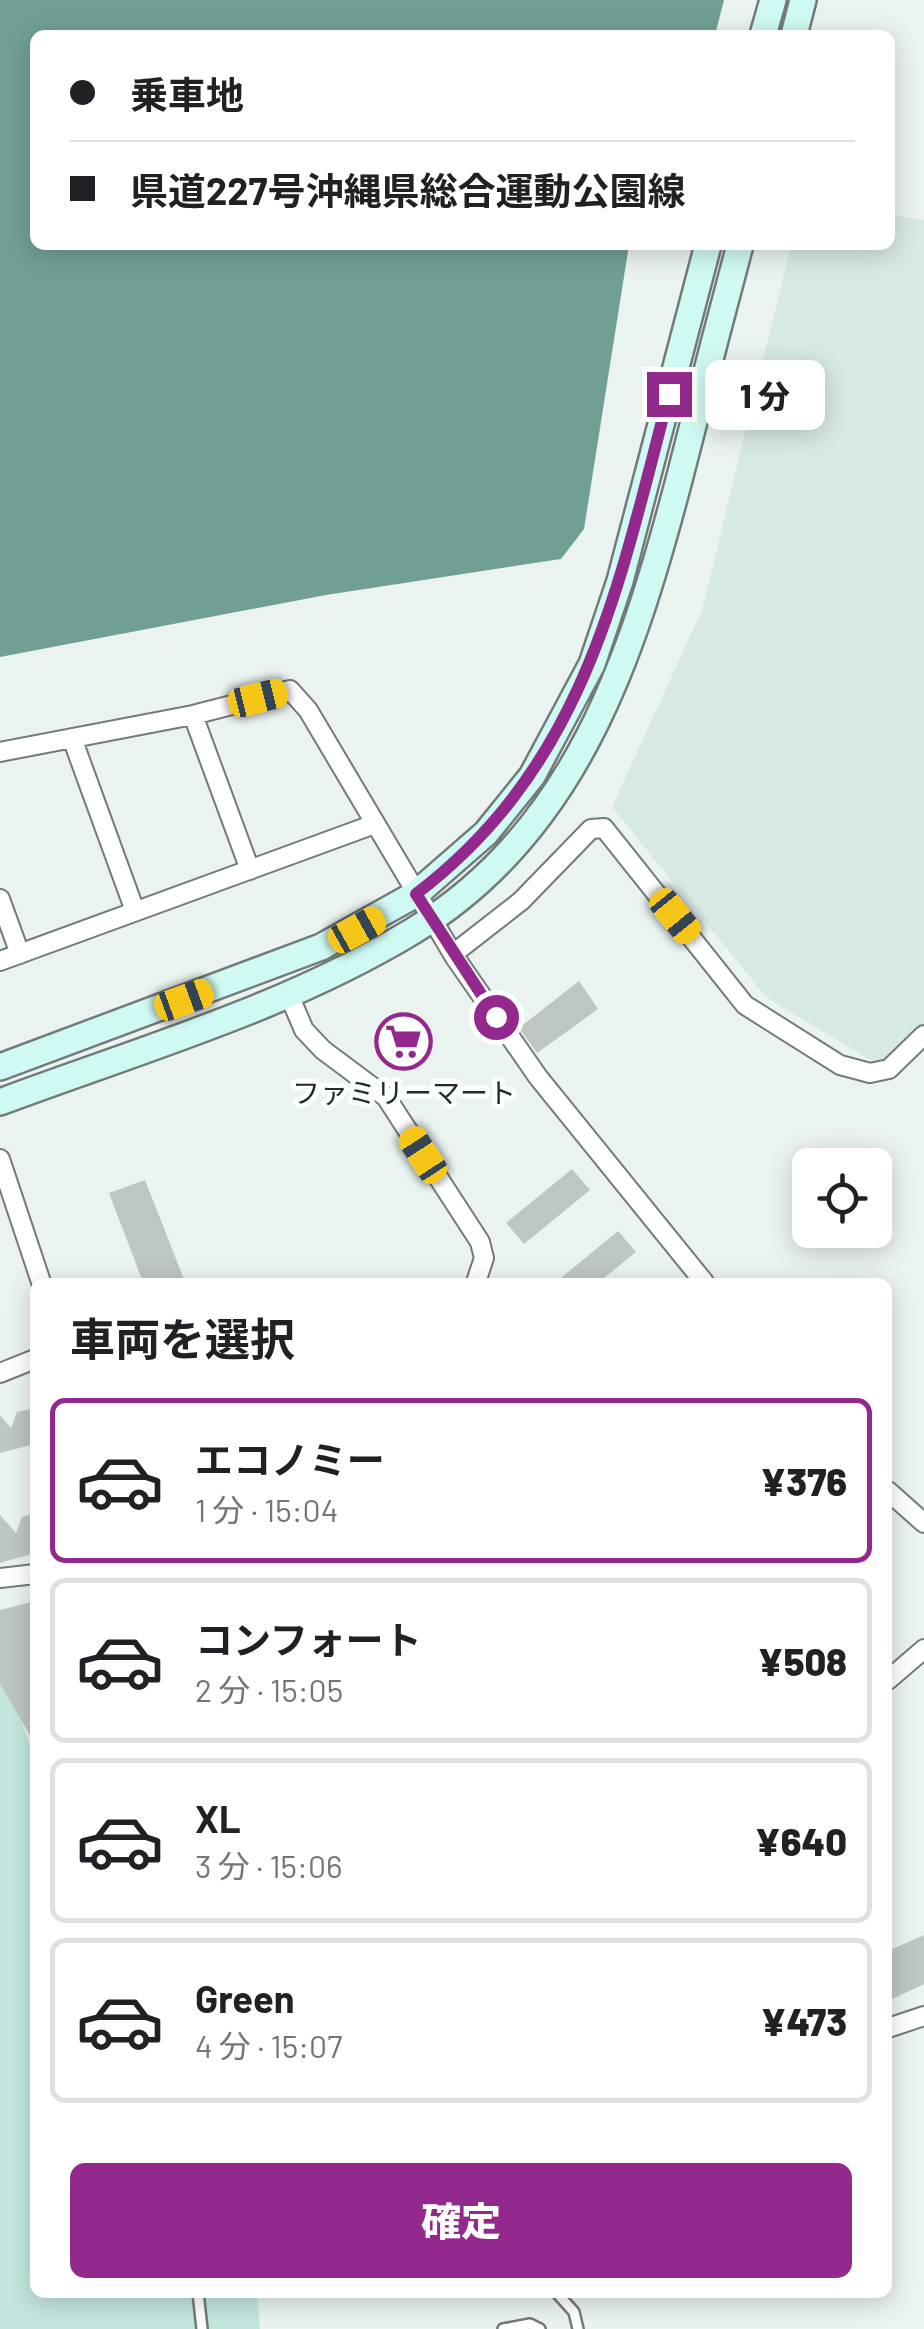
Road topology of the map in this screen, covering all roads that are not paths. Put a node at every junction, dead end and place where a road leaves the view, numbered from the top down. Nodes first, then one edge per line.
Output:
1 (772, 0) edge
2 (803, 0) edge
3 (764, 30) edge
4 (795, 30) edge
5 (707, 250) edge
6 (739, 250) edge
7 (193, 715) junction
8 (72, 738) junction
9 (0, 752) edge
10 (372, 825) junction
11 (250, 870) junction
12 (416, 894) junction
13 (0, 899) edge
14 (135, 911) junction
15 (432, 919) junction
16 (20, 954) junction
17 (453, 954) junction
18 (0, 961) edge
19 (288, 995) junction
20 (924, 1035) edge
21 (0, 1067) edge
22 (0, 1102) edge
23 (0, 1159) edge
24 (39, 1278) edge
25 (477, 1278) edge
26 (701, 1278) edge
27 (30, 1361) edge
28 (0, 1374) edge
29 (892, 1495) edge
30 (924, 1523) edge
31 (30, 1575) edge
32 (0, 1578) edge
33 (924, 1650) edge
34 (892, 1677) edge
35 (924, 2016) edge
36 (892, 2027) edge
37 (199, 2298) edge
38 (561, 2298) edge
39 (202, 2329) edge
40 (502, 2329) edge
41 (540, 2329) edge
42 (578, 2329) edge

1 - 3 main road
2 - 4 main road
5 - 12 main road
6 - 15 main road
7 - 8 street
7 - 10 street
7 - 11 street
8 - 9 street
8 - 14 street
10 - 11 street
10 - 12 street
11 - 14 street
12 - 15 street
12 - 21 main road
13 - 16 street
14 - 16 street
15 - 17 street
15 - 19 main road
16 - 18 street
17 - 20 street
17 - 26 street
19 - 22 main road
19 - 25 street
23 - 24 street
27 - 28 street
29 - 30 street
31 - 32 street
33 - 34 street
35 - 36 street
37 - 39 lane
38 - 42 lane
40 - 41 lane

